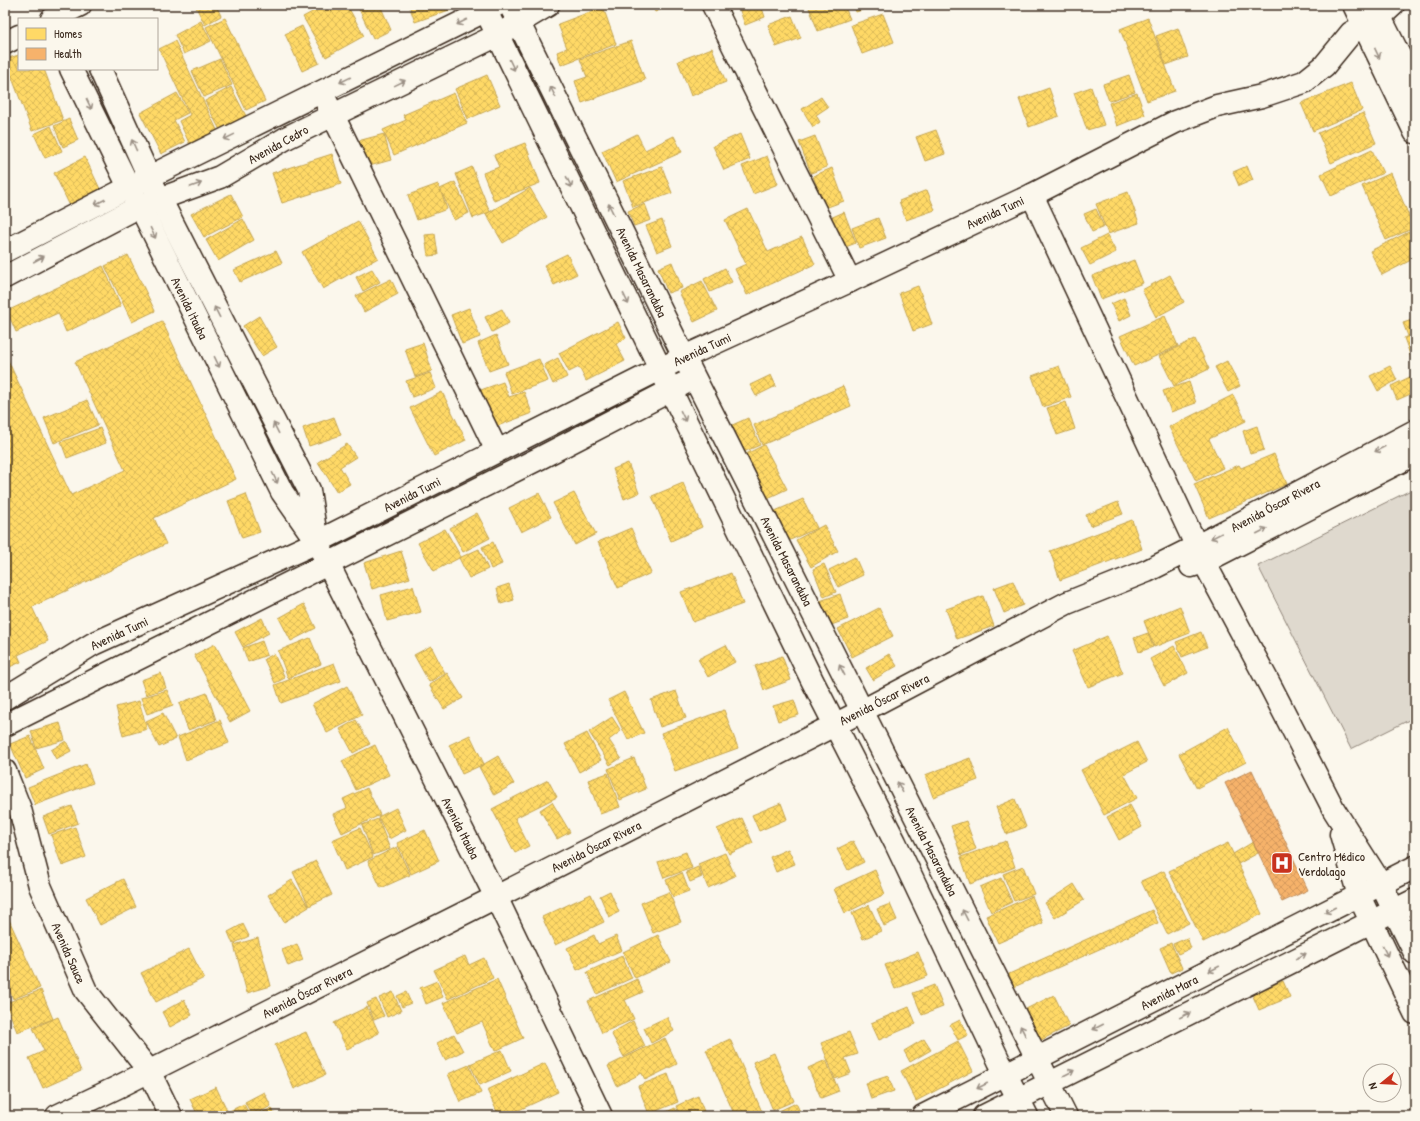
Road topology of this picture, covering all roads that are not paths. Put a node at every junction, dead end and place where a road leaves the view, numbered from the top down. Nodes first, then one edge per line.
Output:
1 (46, 5) edge
2 (548, 5) edge
3 (713, 5) edge
4 (1354, 5) edge
5 (488, 7) edge
6 (75, 9) edge
7 (1378, 13) edge
8 (515, 14) edge
9 (52, 18) edge
10 (54, 18) edge
11 (498, 35) junction
12 (18, 36) edge
13 (5, 43) edge
14 (71, 70) edge
15 (100, 70) edge
16 (1415, 87) edge
17 (322, 91) junction
18 (333, 116) junction
19 (1415, 132) edge
20 (149, 177) junction
21 (129, 187) junction
22 (1032, 195) junction
23 (160, 199) junction
24 (140, 206) junction
25 (5, 251) edge
26 (5, 277) edge
27 (850, 281) junction
28 (684, 357) junction
29 (660, 369) junction
30 (694, 378) junction
31 (671, 390) junction
32 (1415, 431) edge
33 (497, 451) junction
34 (1415, 454) edge
35 (317, 542) junction
36 (1200, 554) junction
37 (327, 564) junction
38 (5, 698) edge
39 (862, 711) junction
40 (5, 724) edge
41 (835, 724) junction
42 (5, 771) edge
43 (1334, 810) junction
44 (1415, 867) edge
45 (1381, 884) junction
46 (1359, 896) junction
47 (496, 897) junction
48 (1415, 900) edge
49 (1394, 910) junction
50 (1370, 922) junction
51 (1415, 953) edge
52 (1415, 1013) edge
53 (1037, 1059) junction
54 (149, 1071) junction
55 (1006, 1074) junction
56 (1050, 1083) junction
57 (1023, 1107) edge
58 (57, 1116) edge
59 (171, 1116) edge
60 (601, 1116) edge
61 (923, 1116) edge
62 (984, 1116) edge
63 (1066, 1116) edge

1 - 9 street
2 - 8 street, Avenida Cedro
3 - 27 street
4 - 7 street
5 - 11 street
5 -> 17 street, Avenida Cedro
6 - 10 street
7 - 16 street
7 -> 19 street
7 - 22 street, Avenida Tumi
8 - 11 street, Avenida Cedro
28 -> 8 street, Avenida Masaranduba
18 -> 11 street, Avenida Cedro
11 -> 29 street
12 - 13 street
14 -> 21 street, Avenida Itauba
20 -> 15 street, Avenida Itauba
17 - 18 street
17 -> 20 street, Avenida Cedro
23 -> 18 street, Avenida Cedro
18 - 33 street
20 - 21 street, Avenida Cedro
20 - 23 street, Avenida Itauba
21 - 24 street, Avenida Itauba
21 -> 25 street, Avenida Cedro
22 - 27 street, Avenida Tumi
22 - 36 street
23 - 24 street, Avenida Cedro
35 -> 23 street, Avenida Itauba
26 -> 24 street, Avenida Cedro
24 -> 35 street, Avenida Itauba
27 - 28 street, Avenida Tumi
28 - 29 street, Avenida Tumi
28 - 30 street, Avenida Masaranduba
29 - 31 street
29 - 33 street, Avenida Tumi
30 - 31 street, Avenida Tumi
39 -> 30 street, Avenida Masaranduba
31 - 37 street, Avenida Tumi
31 -> 41 street
32 -> 36 street, Avenida Óscar Rivera
33 - 35 street, Avenida Tumi
36 -> 34 street, Avenida Óscar Rivera
35 - 37 street, Avenida Itauba
35 - 38 street, Avenida Tumi
36 - 39 street, Avenida Óscar Rivera
36 - 43 street
37 - 40 street, Avenida Tumi
37 - 47 street, Avenida Itauba
39 - 41 street, Avenida Óscar Rivera
53 -> 39 street, Avenida Masaranduba
41 - 47 street, Avenida Óscar Rivera
41 - 55 street
42 - 54 street, Avenida Sauce
43 - 45 street
43 - 46 street
44 - 45 street, Avenida Mara
45 - 46 street, Avenida Mara
45 - 49 street
46 - 50 street
46 -> 53 street, Avenida Mara
47 - 54 street, Avenida Óscar Rivera
47 - 60 street, Avenida Itauba
48 - 49 street
49 - 50 street
49 - 51 street
50 -> 52 street
56 -> 50 street
53 - 55 street, Avenida Mara
53 - 56 street, Avenida Masaranduba
54 - 58 street, Avenida Óscar Rivera
54 - 59 street, Avenida Sauce
55 - 57 street
55 -> 61 street, Avenida Mara
56 - 57 street
56 - 63 street, Avenida Masaranduba
57 - 62 street

